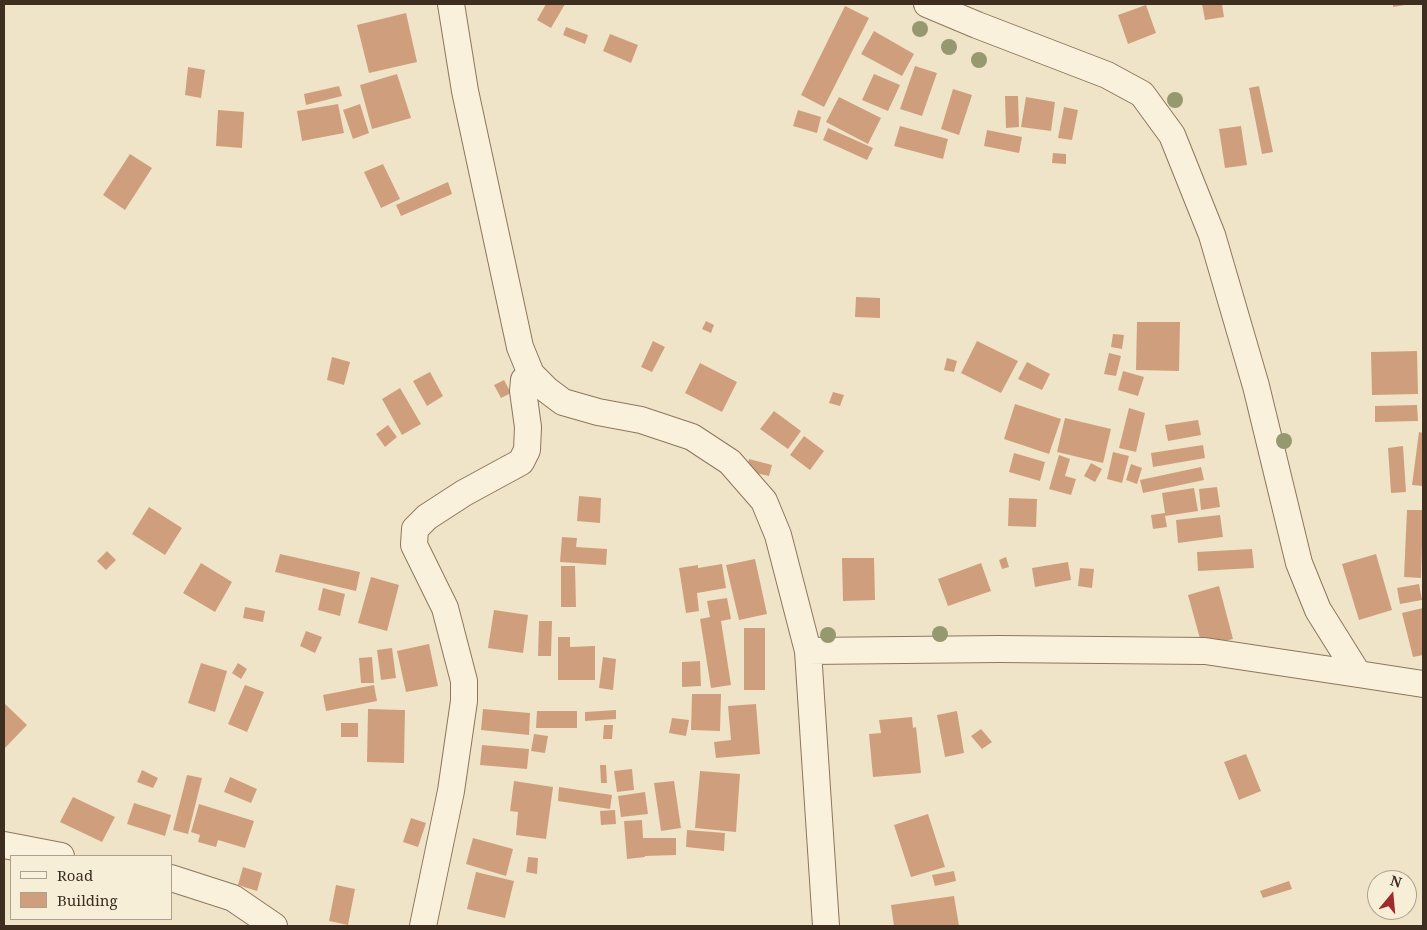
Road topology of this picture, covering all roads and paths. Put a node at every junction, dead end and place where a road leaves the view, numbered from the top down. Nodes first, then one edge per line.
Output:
1 (451, 4) edge
2 (927, 4) edge
3 (976, 14) edge
4 (531, 374) junction
5 (808, 651) junction
6 (1358, 674) junction
7 (1423, 684) edge
8 (4, 845) edge
9 (56, 855) edge
10 (172, 878) edge
11 (274, 926) edge
12 (424, 926) edge
13 (826, 926) edge

1 - 4 street
2 - 3 street
3 - 6 street
4 - 5 street
4 - 12 street
5 - 6 street
5 - 13 street
6 - 7 street
8 - 9 street
10 - 11 street

